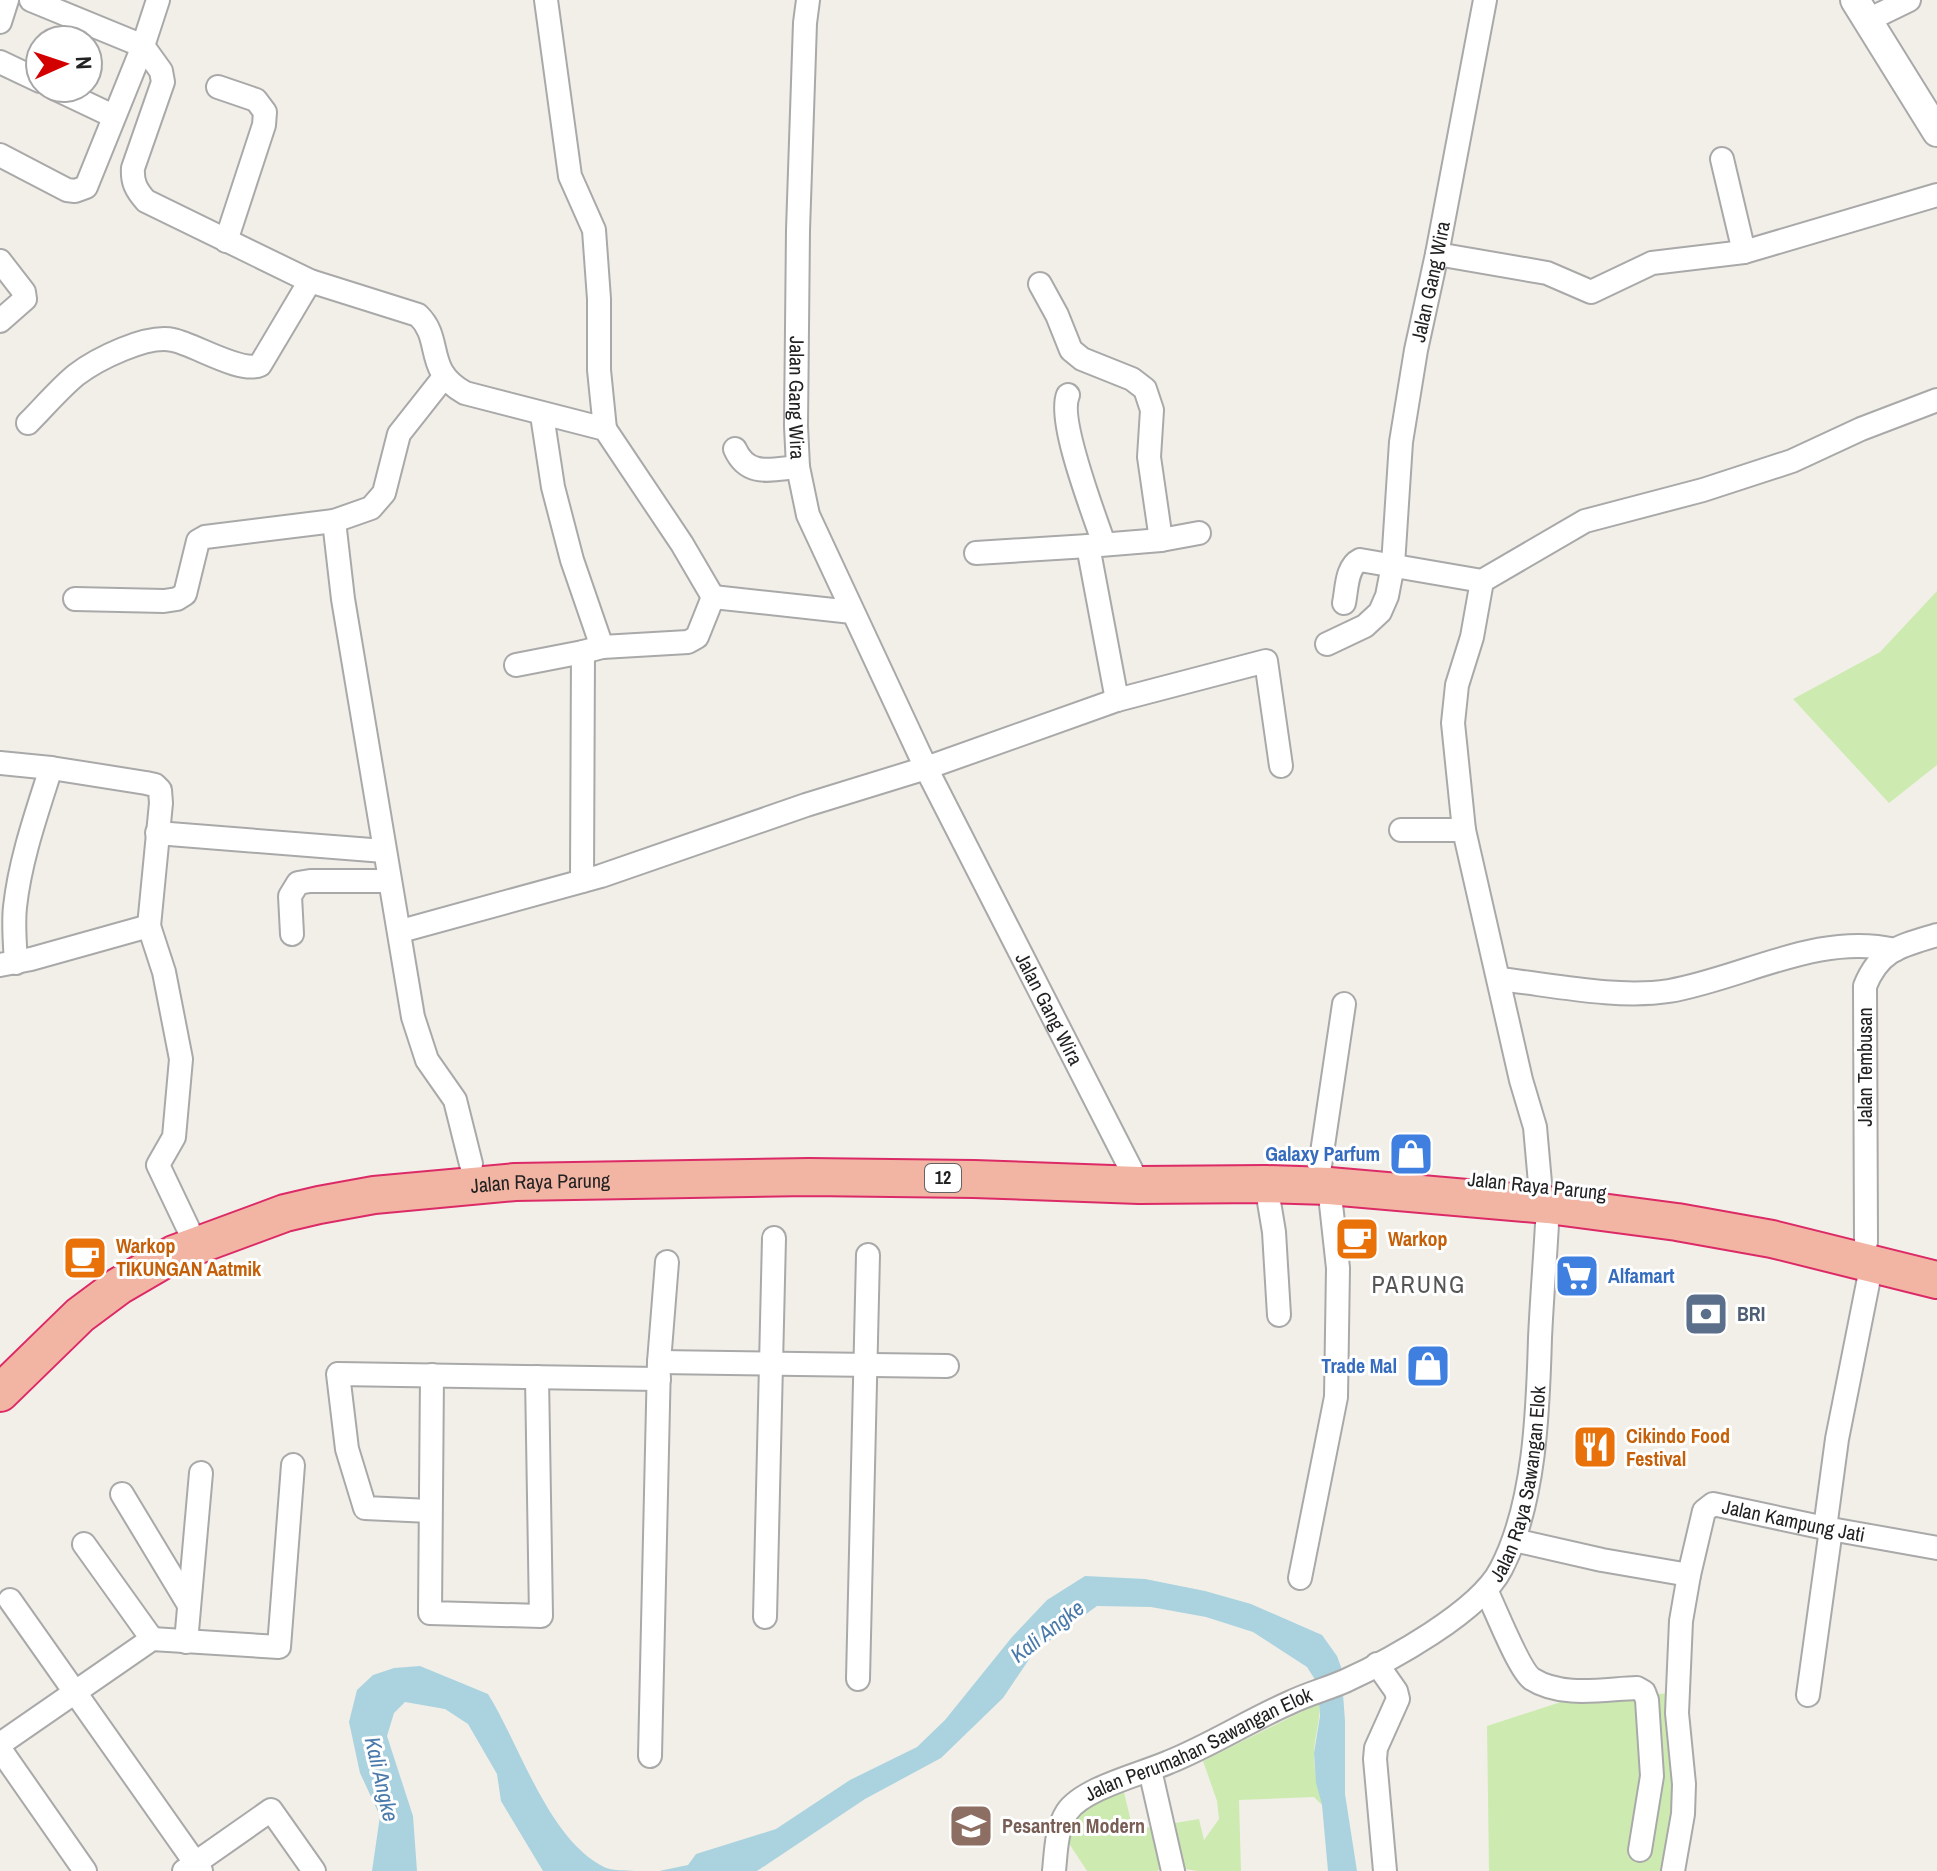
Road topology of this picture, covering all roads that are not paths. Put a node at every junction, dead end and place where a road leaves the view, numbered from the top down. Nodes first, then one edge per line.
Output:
1 (31, 0) edge
2 (158, 0) edge
3 (546, 0) edge
4 (808, 0) edge
5 (1485, 0) edge
6 (1909, 0) edge
7 (1862, 10) edge
8 (143, 46) junction
9 (0, 62) edge
10 (24, 73) edge
11 (218, 87) dead end
12 (88, 104) edge
13 (113, 116) junction
14 (1937, 132) edge
15 (0, 155) edge
16 (1722, 159) dead end
17 (1937, 195) edge
18 (226, 241) junction
19 (1744, 252) junction
20 (1437, 254) junction
21 (0, 261) edge
22 (310, 281) junction
23 (1040, 284) dead end
24 (0, 321) edge
25 (444, 377) junction
26 (1068, 395) dead end
27 (1937, 400) edge
28 (542, 415) junction
29 (28, 423) dead end
30 (605, 429) junction
31 (735, 449) dead end
32 (798, 467) junction
33 (334, 521) junction
34 (1199, 533) dead end
35 (1161, 540) junction
36 (1096, 545) junction
37 (976, 553) dead end
38 (1393, 565) junction
39 (1482, 581) junction
40 (713, 597) junction
41 (75, 599) dead end
42 (1344, 603) dead end
43 (852, 612) junction
44 (1327, 644) dead end
45 (592, 649) junction
46 (516, 665) dead end
47 (1117, 700) junction
48 (0, 763) edge
49 (1281, 766) dead end
50 (51, 768) junction
51 (926, 768) junction
52 (1401, 830) dead end
53 (1464, 830) junction
54 (157, 833) junction
55 (384, 851) junction
56 (389, 881) junction
57 (582, 881) junction
58 (149, 926) junction
59 (401, 931) junction
60 (292, 934) dead end
61 (1937, 935) edge
62 (1895, 950) junction
63 (8, 964) edge
64 (1499, 979) junction
65 (1344, 1004) dead end
66 (471, 1164) junction
67 (1134, 1174) junction
68 (1324, 1176) junction
69 (423, 1180) junction
70 (1266, 1184) junction
71 (1544, 1194) junction
72 (188, 1228) junction
73 (774, 1238) dead end
74 (1869, 1252) junction
75 (868, 1255) dead end
76 (667, 1262) dead end
77 (1936, 1272) edge
78 (1279, 1315) dead end
79 (771, 1364) junction
80 (866, 1365) junction
81 (947, 1366) dead end
82 (0, 1368) edge
83 (659, 1370) junction
84 (432, 1375) junction
85 (537, 1377) junction
86 (0, 1393) edge
87 (293, 1465) dead end
88 (201, 1473) dead end
89 (122, 1494) dead end
90 (430, 1511) junction
91 (1828, 1528) junction
92 (1514, 1540) junction
93 (84, 1544) dead end
94 (1937, 1548) edge
95 (1689, 1575) junction
96 (1300, 1578) dead end
97 (1486, 1590) junction
98 (10, 1600) dead end
99 (189, 1605) junction
100 (765, 1617) dead end
101 (152, 1639) junction
102 (186, 1642) junction
103 (1377, 1664) junction
104 (858, 1679) dead end
105 (1345, 1681) joint
106 (75, 1692) junction
107 (1808, 1695) dead end
108 (0, 1746) edge
109 (650, 1756) dead end
110 (1150, 1770) junction
111 (1640, 1850) dead end
112 (194, 1868) edge
113 (85, 1871) edge
114 (314, 1871) edge
115 (1054, 1871) edge
116 (1173, 1871) edge
117 (1385, 1871) edge
118 (1673, 1871) edge

1 - 8 street
2 - 8 street
3 - 30 street
4 - 32 street, Jalan Gang Wira
5 - 20 street, Jalan Gang Wira
6 - 7 street
7 - 14 street
8 - 13 street
8 - 18 street
9 - 10 street
11 - 18 street
12 - 13 street
13 - 15 street
16 - 19 street
17 - 19 street
18 - 22 street
19 - 20 street
20 - 38 street, Jalan Gang Wira
21 - 24 street
22 - 25 street
22 - 29 street
23 - 35 street
25 - 28 street
25 - 33 street
26 - 36 street
27 - 39 street
28 - 30 street
28 - 45 street
30 - 40 street
31 - 32 street
32 - 43 street, Jalan Gang Wira
33 - 41 street
33 - 55 street
34 - 35 street
35 - 36 street
36 - 37 street
36 - 47 street
38 - 39 street
38 - 42 street
38 - 44 street, Jalan Gang Wira
39 - 53 street, Jalan Raya Sawangan Elok
40 - 43 street
40 - 45 street
43 - 51 street, Jalan Gang Wira
45 - 46 street
45 - 57 street
47 - 49 street
47 - 51 street
48 - 50 street
50 - 54 street
50 - 63 street
51 - 57 street
51 - 67 street, Jalan Gang Wira
52 - 53 street
53 - 64 street, Jalan Raya Sawangan Elok
54 - 55 street
54 - 58 street
55 - 56 street
56 - 59 street
56 - 60 street
57 - 59 street
58 - 63 street
58 - 72 street
59 - 66 street
61 - 62 street, Jalan Tembusan
62 - 64 street
62 - 74 street, Jalan Tembusan
64 - 71 street, Jalan Raya Sawangan Elok
65 - 68 street
66 - 67 highway, Jalan Raya Parung / 12
66 - 69 highway, Jalan Raya Parung / 12
67 - 68 highway, Jalan Raya Parung / 12
67 - 69 highway, Jalan Raya Parung / 12
67 - 70 highway, Jalan Raya Parung / 12
68 - 70 highway, Jalan Raya Parung / 12
68 - 71 highway, Jalan Raya Parung / 12
68 - 96 street
69 - 72 highway, Jalan Raya Parung / 12
69 - 86 highway, Jalan Raya Parung / 12
70 - 78 street
71 - 74 highway, Jalan Raya Parung / 12
71 - 92 street, Jalan Raya Sawangan Elok
72 - 82 highway, Jalan Raya Parung / 12
73 - 79 street
74 - 77 highway, Jalan Raya Parung / 12
74 - 91 street, Jalan Tembusan
75 - 80 street
76 - 83 street
79 - 80 street
79 - 83 street
79 - 100 street
80 - 81 street
80 - 104 street
83 - 85 street
83 - 109 street
84 - 85 street
84 - 90 street
84 - 90 street
85 - 90 street
87 - 102 street
88 - 99 street
89 - 99 street
91 - 94 street, Jalan Kampung Jati
91 - 95 street, Jalan Kampung Jati
91 - 107 street, Jalan Tembusan
92 - 95 street
92 - 97 street, Jalan Raya Sawangan Elok
93 - 101 street
95 - 118 street
97 - 103 street, Jalan Raya Sawangan Elok
97 - 111 street
98 - 106 street
99 - 102 street
101 - 102 street
101 - 106 street
103 - 105 street, Jalan Raya Sawangan Elok
103 - 117 street
105 - 110 street, Jalan Perumahan Sawangan Elok
106 - 108 street
106 - 112 street
108 - 113 street
110 - 115 street, Jalan Perumahan Sawangan Elok
110 - 116 street
112 - 114 street

